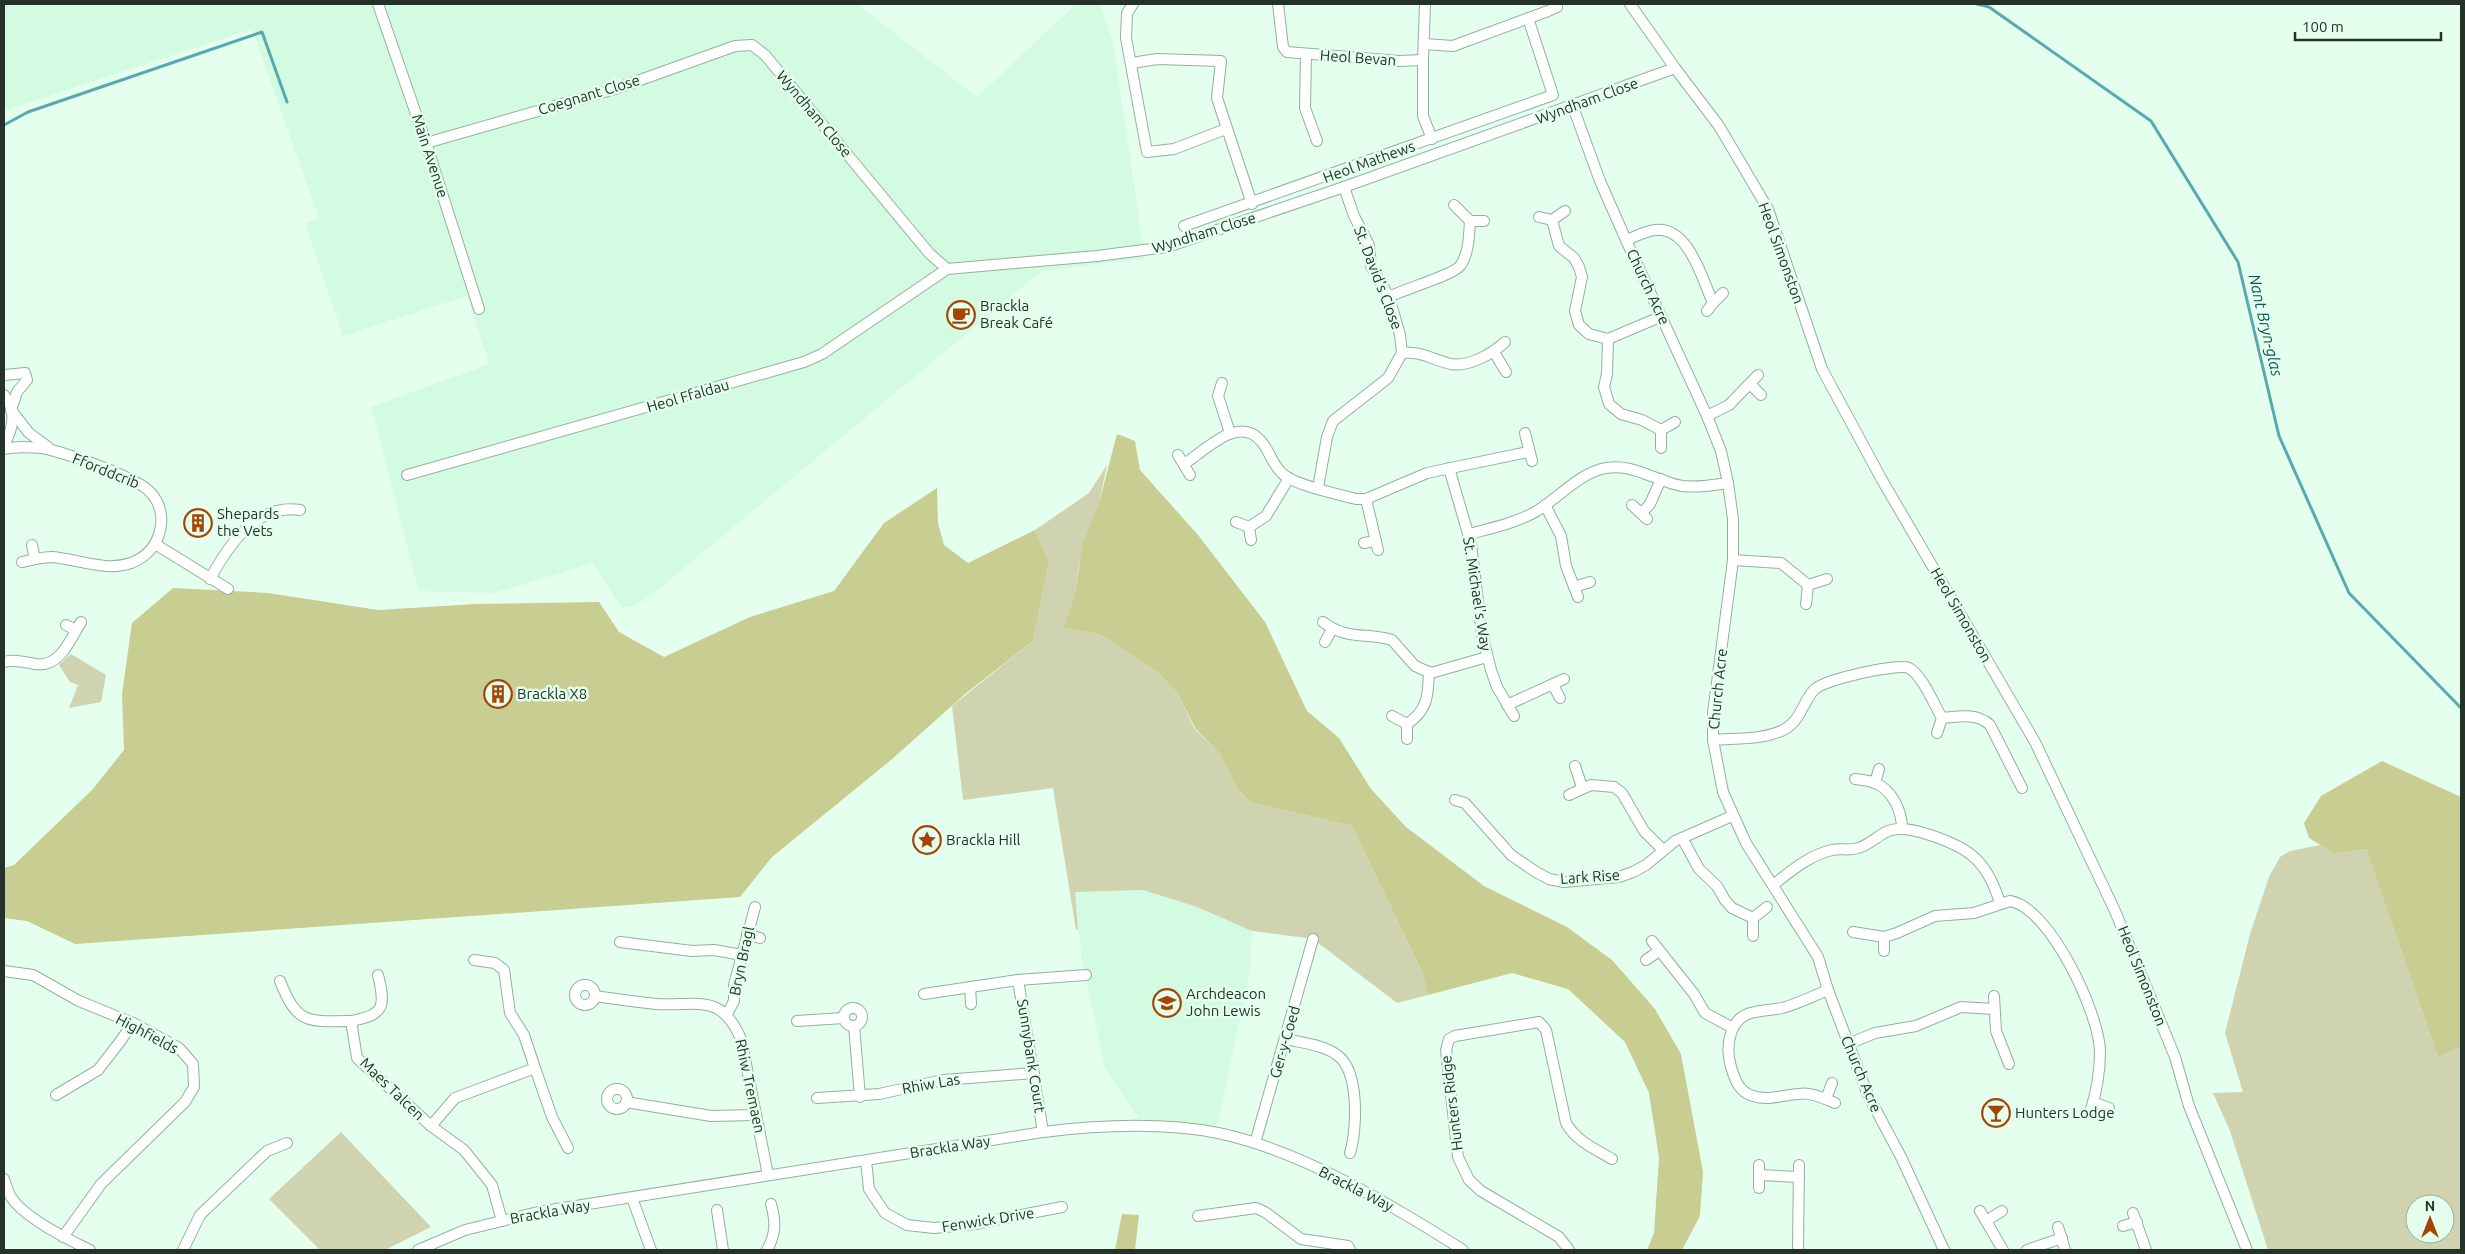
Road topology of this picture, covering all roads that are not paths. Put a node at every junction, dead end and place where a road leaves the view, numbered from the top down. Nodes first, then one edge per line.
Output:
1 (378, 4) edge
2 (1133, 4) edge
3 (1278, 4) edge
4 (1425, 4) edge
5 (1556, 4) edge
6 (1630, 4) edge
7 (1528, 18) junction
8 (1424, 44) junction
9 (752, 45) joint
10 (1306, 54) junction
11 (1422, 60) junction
12 (1132, 63) junction
13 (1675, 68) junction
14 (1573, 107) junction
15 (1226, 129) junction
16 (1432, 139) junction
17 (1317, 141) dead end
18 (426, 143) junction
19 (1344, 187) junction
20 (1252, 204) junction
21 (1454, 205) dead end
22 (1565, 211) dead end
23 (1539, 217) dead end
24 (1470, 220) junction
25 (1552, 220) junction
26 (1484, 221) dead end
27 (1184, 226) dead end
28 (1626, 240) junction
29 (947, 269) junction
30 (1723, 294) dead end
31 (1389, 297) junction
32 (478, 309) dead end
33 (1660, 317) junction
34 (1608, 339) junction
35 (1505, 342) dead end
36 (1494, 352) junction
37 (1402, 353) junction
38 (1506, 372) dead end
39 (4, 375) edge
40 (1758, 376) dead end
41 (1222, 383) dead end
42 (1750, 384) junction
43 (4, 395) edge
44 (1761, 395) dead end
45 (11, 410) junction
46 (1707, 416) junction
47 (1675, 422) dead end
48 (1661, 430) junction
49 (1230, 433) junction
50 (1525, 433) dead end
51 (4, 445) edge
52 (1661, 448) dead end
53 (4, 449) edge
54 (55, 452) junction
55 (1178, 455) dead end
56 (1184, 464) junction
57 (1449, 468) junction
58 (407, 475) dead end
59 (1190, 475) dead end
60 (1289, 478) junction
61 (1661, 479) junction
62 (1728, 483) junction
63 (1318, 488) junction
64 (1366, 499) junction
65 (1545, 505) junction
66 (1632, 505) dead end
67 (300, 510) dead end
68 (1236, 522) dead end
69 (1249, 526) junction
70 (1468, 534) junction
71 (1251, 540) dead end
72 (1364, 543) dead end
73 (155, 544) junction
74 (32, 545) dead end
75 (35, 559) junction
76 (1733, 560) junction
77 (22, 562) dead end
78 (210, 579) junction
79 (1828, 579) dead end
80 (1590, 582) dead end
81 (1808, 585) junction
82 (228, 589) dead end
83 (1806, 604) dead end
84 (1323, 622) dead end
85 (66, 624) dead end
86 (1332, 629) junction
87 (1325, 642) dead end
88 (1487, 657) junction
89 (4, 662) edge
90 (1429, 672) junction
91 (1564, 679) dead end
92 (1553, 684) junction
93 (1560, 698) dead end
94 (1507, 705) junction
95 (1392, 716) dead end
96 (1514, 716) dead end
97 (1942, 718) junction
98 (1407, 724) junction
99 (1938, 734) dead end
100 (1407, 739) dead end
101 (1713, 740) junction
102 (1575, 766) dead end
103 (1879, 769) dead end
104 (1855, 779) dead end
105 (1875, 783) junction
106 (1582, 787) junction
107 (2022, 788) dead end
108 (1569, 795) dead end
109 (1455, 800) dead end
110 (1732, 816) junction
111 (1902, 829) junction
112 (1682, 838) junction
113 (1662, 850) junction
114 (1773, 886) junction
115 (2000, 903) junction
116 (755, 907) dead end
117 (1767, 907) dead end
118 (1753, 918) junction
119 (1853, 932) dead end
120 (748, 934) junction
121 (1754, 936) dead end
122 (1884, 936) junction
123 (760, 938) dead end
124 (1314, 940) dead end
125 (1652, 941) dead end
126 (620, 942) dead end
127 (1659, 950) junction
128 (1884, 951) dead end
129 (742, 955) junction
130 (474, 960) dead end
131 (1646, 960) dead end
132 (4, 971) edge
133 (378, 975) dead end
134 (1086, 975) dead end
135 (1018, 980) junction
136 (280, 981) dead end
137 (970, 987) junction
138 (1828, 990) junction
139 (924, 994) dead end
140 (595, 996) dead end
141 (1994, 996) dead end
142 (971, 1004) dead end
143 (1994, 1009) junction
144 (726, 1014) junction
145 (844, 1018) junction
146 (351, 1020) junction
147 (796, 1020) dead end
148 (132, 1023) junction
149 (854, 1026) junction
150 (1733, 1028) junction
151 (1286, 1039) junction
152 (1848, 1044) junction
153 (2009, 1064) dead end
154 (535, 1068) junction
155 (1034, 1073) junction
156 (1832, 1084) dead end
157 (56, 1095) dead end
158 (860, 1096) junction
159 (817, 1098) dead end
160 (626, 1102) dead end
161 (2093, 1102) junction
162 (2109, 1108) dead end
163 (2090, 1113) dead end
164 (756, 1115) junction
165 (431, 1126) junction
166 (1044, 1132) junction
167 (288, 1142) dead end
168 (1255, 1143) junction
169 (568, 1148) dead end
170 (1350, 1154) dead end
171 (1612, 1160) dead end
172 (866, 1161) junction
173 (1799, 1165) dead end
174 (768, 1175) junction
175 (1799, 1177) junction
176 (4, 1179) edge
177 (1759, 1188) dead end
178 (632, 1198) junction
179 (771, 1204) dead end
180 (1062, 1208) dead end
181 (716, 1210) dead end
182 (1980, 1211) dead end
183 (2002, 1211) dead end
184 (1198, 1216) dead end
185 (502, 1221) junction
186 (1986, 1221) junction
187 (2123, 1226) dead end
188 (2058, 1227) dead end
189 (63, 1237) junction
190 (2062, 1238) junction
191 (90, 1250) edge
192 (184, 1250) edge
193 (418, 1250) edge
194 (651, 1250) edge
195 (723, 1250) edge
196 (767, 1250) edge
197 (1350, 1250) edge
198 (1463, 1250) edge
199 (1569, 1250) edge
200 (1798, 1250) edge
201 (1944, 1250) edge
202 (2003, 1250) edge
203 (2026, 1250) edge
204 (2066, 1250) edge
205 (2146, 1250) edge
206 (2247, 1250) edge

1 - 18 street, Main Avenue
2 - 12 street
3 - 10 street, Heol Bevan
4 - 8 street
5 - 7 street
6 - 13 street, Heol Simonston
7 - 8 street
7 - 16 street, Heol Mathews
8 - 11 street
9 - 18 street, Coegnant Close
9 - 29 street, Wyndham Close
10 - 11 street, Heol Bevan
10 - 17 street
11 - 16 street
12 - 15 street
12 - 15 street
13 - 14 street, Wyndham Close
13 - 206 street, Heol Simonston
14 - 19 street, Wyndham Close
14 - 28 street, Church Acre
15 - 20 street
16 - 20 street, Heol Mathews
18 - 32 street, Main Avenue
19 - 29 street, Wyndham Close
19 - 31 street, St. David's Close
20 - 27 street, Heol Mathews
21 - 24 street
22 - 25 street
23 - 25 street
24 - 26 street
24 - 31 street
25 - 34 street
28 - 30 street
28 - 33 street, Church Acre
29 - 58 street, Heol Ffaldau
31 - 37 street, St. David's Close
33 - 34 street
33 - 46 street, Church Acre
34 - 48 street
35 - 36 street
36 - 37 street
36 - 38 street
37 - 63 street
39 - 45 street
40 - 42 street
41 - 49 street
42 - 44 street
42 - 46 street
43 - 45 street
45 - 51 street
45 - 54 street, Fforddcrib
46 - 62 street, Church Acre
47 - 48 street
48 - 52 street
49 - 56 street
49 - 60 street
50 - 57 street
53 - 54 street, Fforddcrib
54 - 73 street, Fforddcrib
55 - 56 street
56 - 59 street
57 - 64 street
57 - 70 street, St. Michael's Way
60 - 63 street
60 - 69 street
61 - 62 street
61 - 65 street
61 - 66 street
62 - 76 street, Church Acre
63 - 64 street
64 - 72 street
65 - 70 street
65 - 80 street
67 - 78 street
68 - 69 street
69 - 71 street
70 - 88 street, St. Michael's Way
73 - 75 street
73 - 78 street
74 - 75 street
75 - 77 street
76 - 81 street
76 - 101 street, Church Acre
78 - 82 street
79 - 81 street
81 - 83 street
84 - 86 street
85 - 89 street
86 - 87 street
86 - 90 street
88 - 90 street
88 - 94 street, St. Michael's Way
90 - 98 street
91 - 92 street
92 - 93 street
92 - 94 street
94 - 96 street, St. Michael's Way
95 - 98 street
97 - 99 street
97 - 101 street
97 - 107 street
98 - 100 street
101 - 110 street, Church Acre
102 - 106 street
103 - 105 street
104 - 105 street
105 - 111 street
106 - 108 street
106 - 113 street
109 - 113 street, Lark Rise
110 - 112 street, Lark Rise
110 - 114 street, Church Acre
111 - 114 street
111 - 115 street
112 - 113 street, Lark Rise
112 - 118 street
114 - 138 street, Church Acre
115 - 122 street
115 - 161 street
116 - 120 street, Bryn Bragl
117 - 118 street
118 - 121 street
119 - 122 street
120 - 123 street
120 - 129 street, Bryn Bragl
122 - 128 street
124 - 151 street, Ger-y-Coed
125 - 127 street
126 - 129 street
127 - 131 street
127 - 150 street
129 - 144 street, Bryn Bragl
130 - 154 street
132 - 148 street, Highfields
133 - 146 street
134 - 135 street, Sunnybank Court
135 - 137 street, Sunnybank Court
135 - 155 street, Sunnybank Court
136 - 146 street
137 - 139 street, Sunnybank Court
137 - 142 street
138 - 150 street
138 - 152 street, Church Acre
140 - 144 street
141 - 143 street
143 - 152 street
143 - 153 street
144 - 164 street, Rhiw Tremaen
145 - 147 street
145 - 149 street
145 - 149 street
146 - 165 street, Maes Talcen
148 - 157 street
148 - 189 street, Highfields
149 - 158 street
150 - 156 street
151 - 168 street, Ger-y-Coed
151 - 170 street
152 - 201 street, Church Acre
154 - 165 street
154 - 169 street
155 - 158 street, Rhiw Las
155 - 166 street, Sunnybank Court
158 - 159 street, Rhiw Las
160 - 164 street
161 - 162 street
161 - 163 street
164 - 174 street, Rhiw Tremaen
165 - 185 street, Maes Talcen
166 - 168 street, Brackla Way
166 - 172 street, Brackla Way
167 - 192 street
168 - 198 street, Brackla Way
171 - 199 street, Hunters Ridge
172 - 174 street, Brackla Way
172 - 180 street, Fenwick Drive
173 - 175 street
174 - 178 street, Brackla Way
175 - 177 street
175 - 200 street
176 - 189 street
178 - 185 street, Brackla Way
178 - 194 street
179 - 196 street
181 - 195 street
182 - 186 street
183 - 186 street
184 - 197 street
185 - 193 street, Brackla Way
186 - 202 street
187 - 205 street
188 - 190 street
189 - 191 street
190 - 203 street
190 - 204 street

